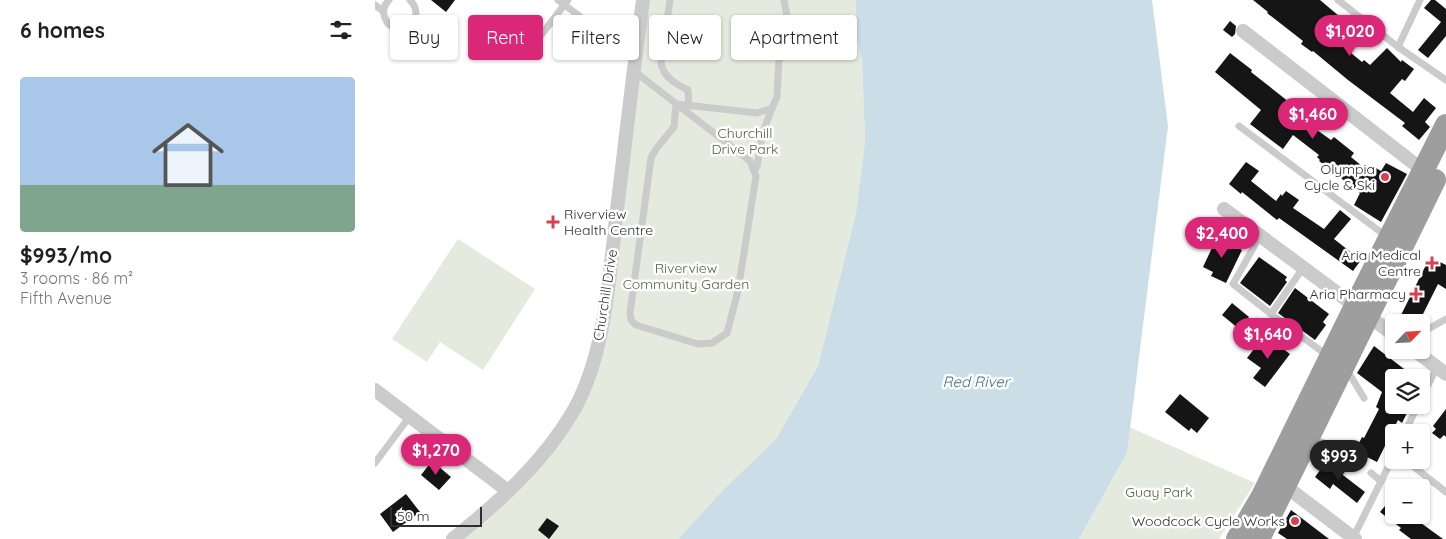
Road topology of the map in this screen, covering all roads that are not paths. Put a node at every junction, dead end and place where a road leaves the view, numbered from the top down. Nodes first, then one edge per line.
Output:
1 (389, 0) edge
2 (410, 0) edge
3 (643, 0) edge
4 (670, 0) edge
5 (784, 0) edge
6 (1338, 0) edge
7 (1420, 0) edge
8 (563, 2) edge
9 (375, 5) edge
10 (383, 11) junction
11 (543, 31) edge
12 (1243, 31) dead end
13 (1398, 46) junction
14 (635, 65) junction
15 (1446, 80) edge
16 (676, 104) junction
17 (689, 106) junction
18 (772, 108) junction
19 (1446, 125) edge
20 (1239, 126) dead end
21 (753, 169) junction
22 (1438, 170) edge
23 (1224, 209) dead end
24 (1260, 236) junction
25 (1389, 238) junction
26 (1303, 268) junction
27 (1362, 312) junction
28 (1271, 314) junction
29 (1446, 319) edge
30 (1430, 328) edge
31 (1385, 329) edge
32 (1426, 359) edge
33 (1337, 362) junction
34 (1442, 371) edge
35 (1430, 387) edge
36 (375, 390) edge
37 (1364, 398) dead end
38 (410, 416) junction
39 (1307, 441) junction
40 (1339, 451) dead end
41 (375, 463) edge
42 (1387, 469) edge
43 (1417, 469) edge
44 (1371, 473) dead end
45 (1279, 481) junction
46 (1381, 481) junction
47 (508, 492) junction
48 (1446, 492) edge
49 (1354, 538) edge
50 (453, 539) edge
51 (1237, 539) edge
52 (1259, 539) edge

1 - 10 lane
2 - 10 lane
3 - 14 street, Churchill Drive
4 - 17 lane
5 - 18 lane
6 - 13 lane
7 - 13 lane
8 - 11 lane
8 - 14 lane
9 - 10 lane
12 - 22 street
13 - 15 lane
14 - 16 lane
14 - 47 street, Churchill Drive
16 - 17 lane
16 - 21 lane
16 - 21 lane
17 - 18 lane
18 - 21 lane
19 - 22 highway
20 - 25 lane
22 - 25 highway
22 - 27 highway
23 - 24 street
24 - 26 street
24 - 28 lane
25 - 27 highway
26 - 27 street
26 - 28 lane
27 - 31 street
27 - 33 highway
28 - 33 lane
29 - 30 lane
32 - 34 street
33 - 37 lane
33 - 39 highway
33 - 45 highway
34 - 35 lane
36 - 38 street
38 - 41 lane
38 - 47 street
39 - 40 lane
39 - 45 highway
42 - 46 lane
43 - 48 lane
44 - 46 lane
45 - 49 street
45 - 51 highway
45 - 52 highway
46 - 49 lane
47 - 50 street, Churchill Drive

